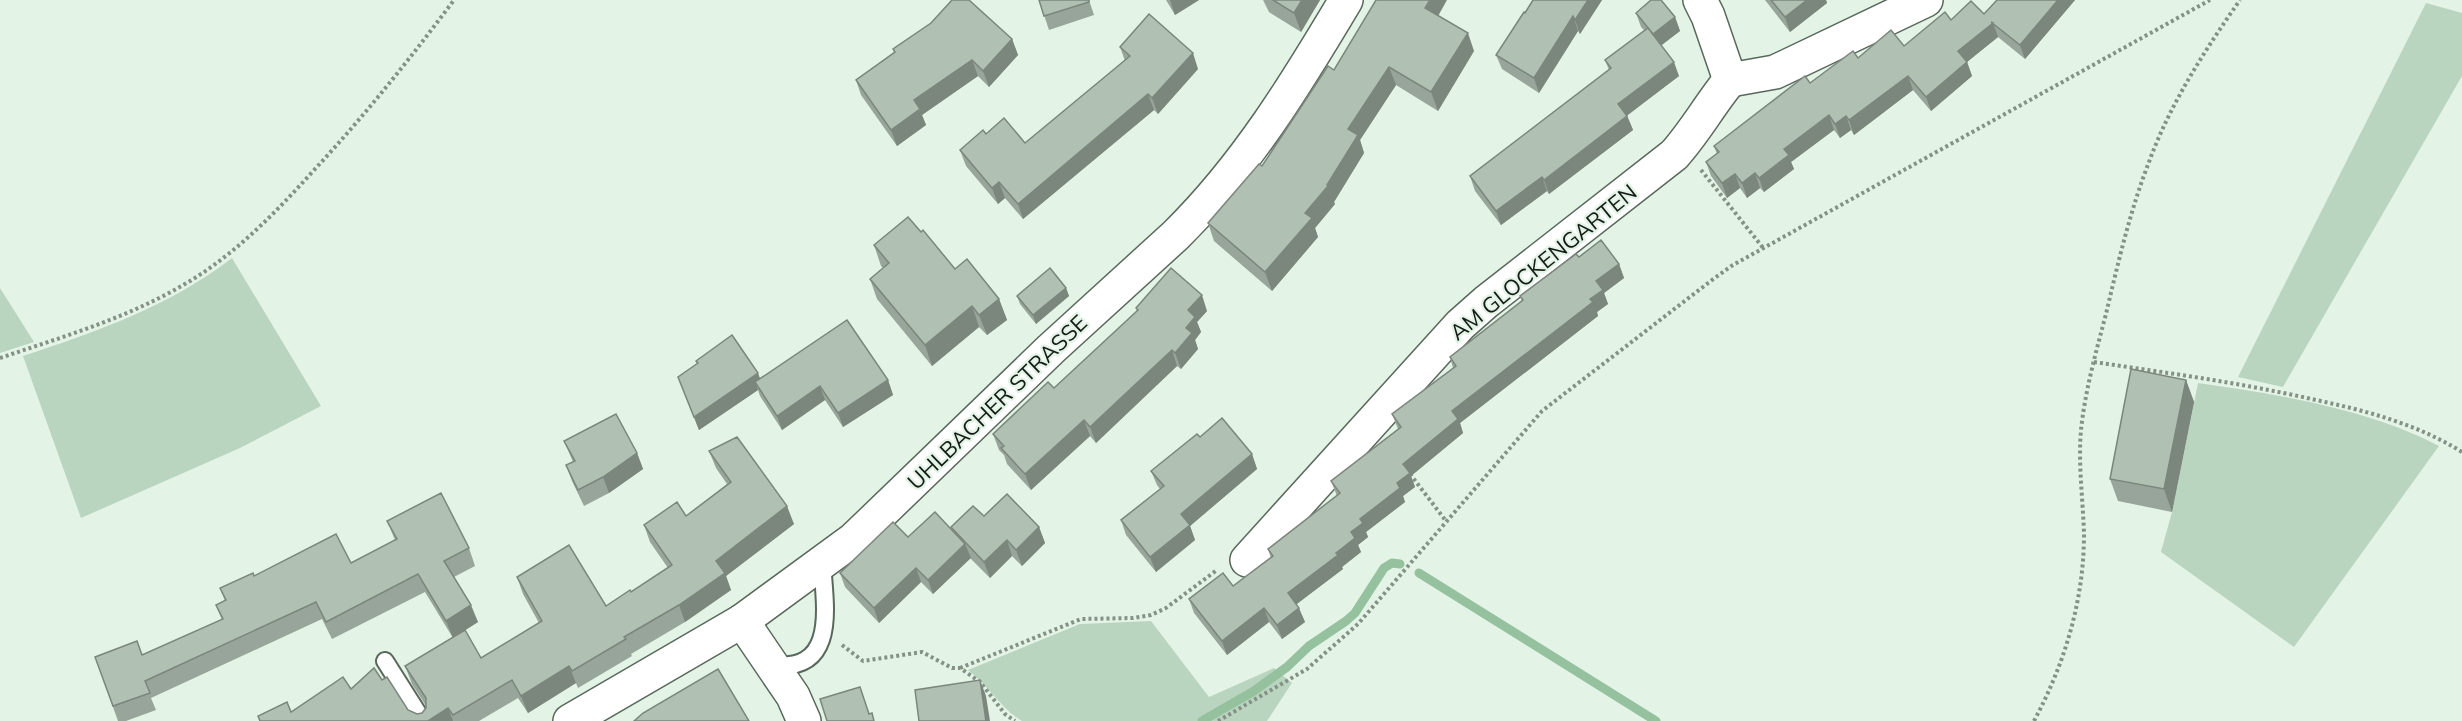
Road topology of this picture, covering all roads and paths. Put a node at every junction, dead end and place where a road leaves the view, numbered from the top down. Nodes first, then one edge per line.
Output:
1 (454, 0) edge
2 (1346, 0) edge
3 (1700, 0) edge
4 (1926, 0) edge
5 (2210, 0) edge
6 (2240, 0) edge
7 (1731, 80) junction
8 (1682, 146) junction
9 (1764, 249) junction
10 (0, 358) edge
11 (2094, 362) junction
12 (2462, 452) edge
13 (1404, 467) edge
14 (1446, 521) junction
15 (1247, 560) joint
16 (822, 564) junction
17 (742, 621) junction
18 (825, 631) junction
19 (385, 661) dead end
20 (771, 664) junction
21 (960, 668) junction
22 (423, 721) edge
23 (570, 721) edge
24 (804, 721) edge
25 (1015, 721) edge
26 (1218, 721) edge
27 (2034, 721) edge

1 - 10 path
2 - 16 street, UHLBACHER STRASSE
3 - 7 street
4 - 7 street
5 - 9 path
6 - 11 path
7 - 8 street, AM GLOCKENGARTEN
8 - 9 path
8 - 15 street, AM GLOCKENGARTEN
9 - 14 path
11 - 12 path
11 - 27 path
13 - 14 path
14 - 26 path
15 - 21 path
16 - 17 street, UHLBACHER STRASSE
16 - 18 lane
17 - 20 street
17 - 23 street, UHLBACHER STRASSE
18 - 20 lane
18 - 21 path
19 - 22 lane
20 - 24 street
21 - 25 path

